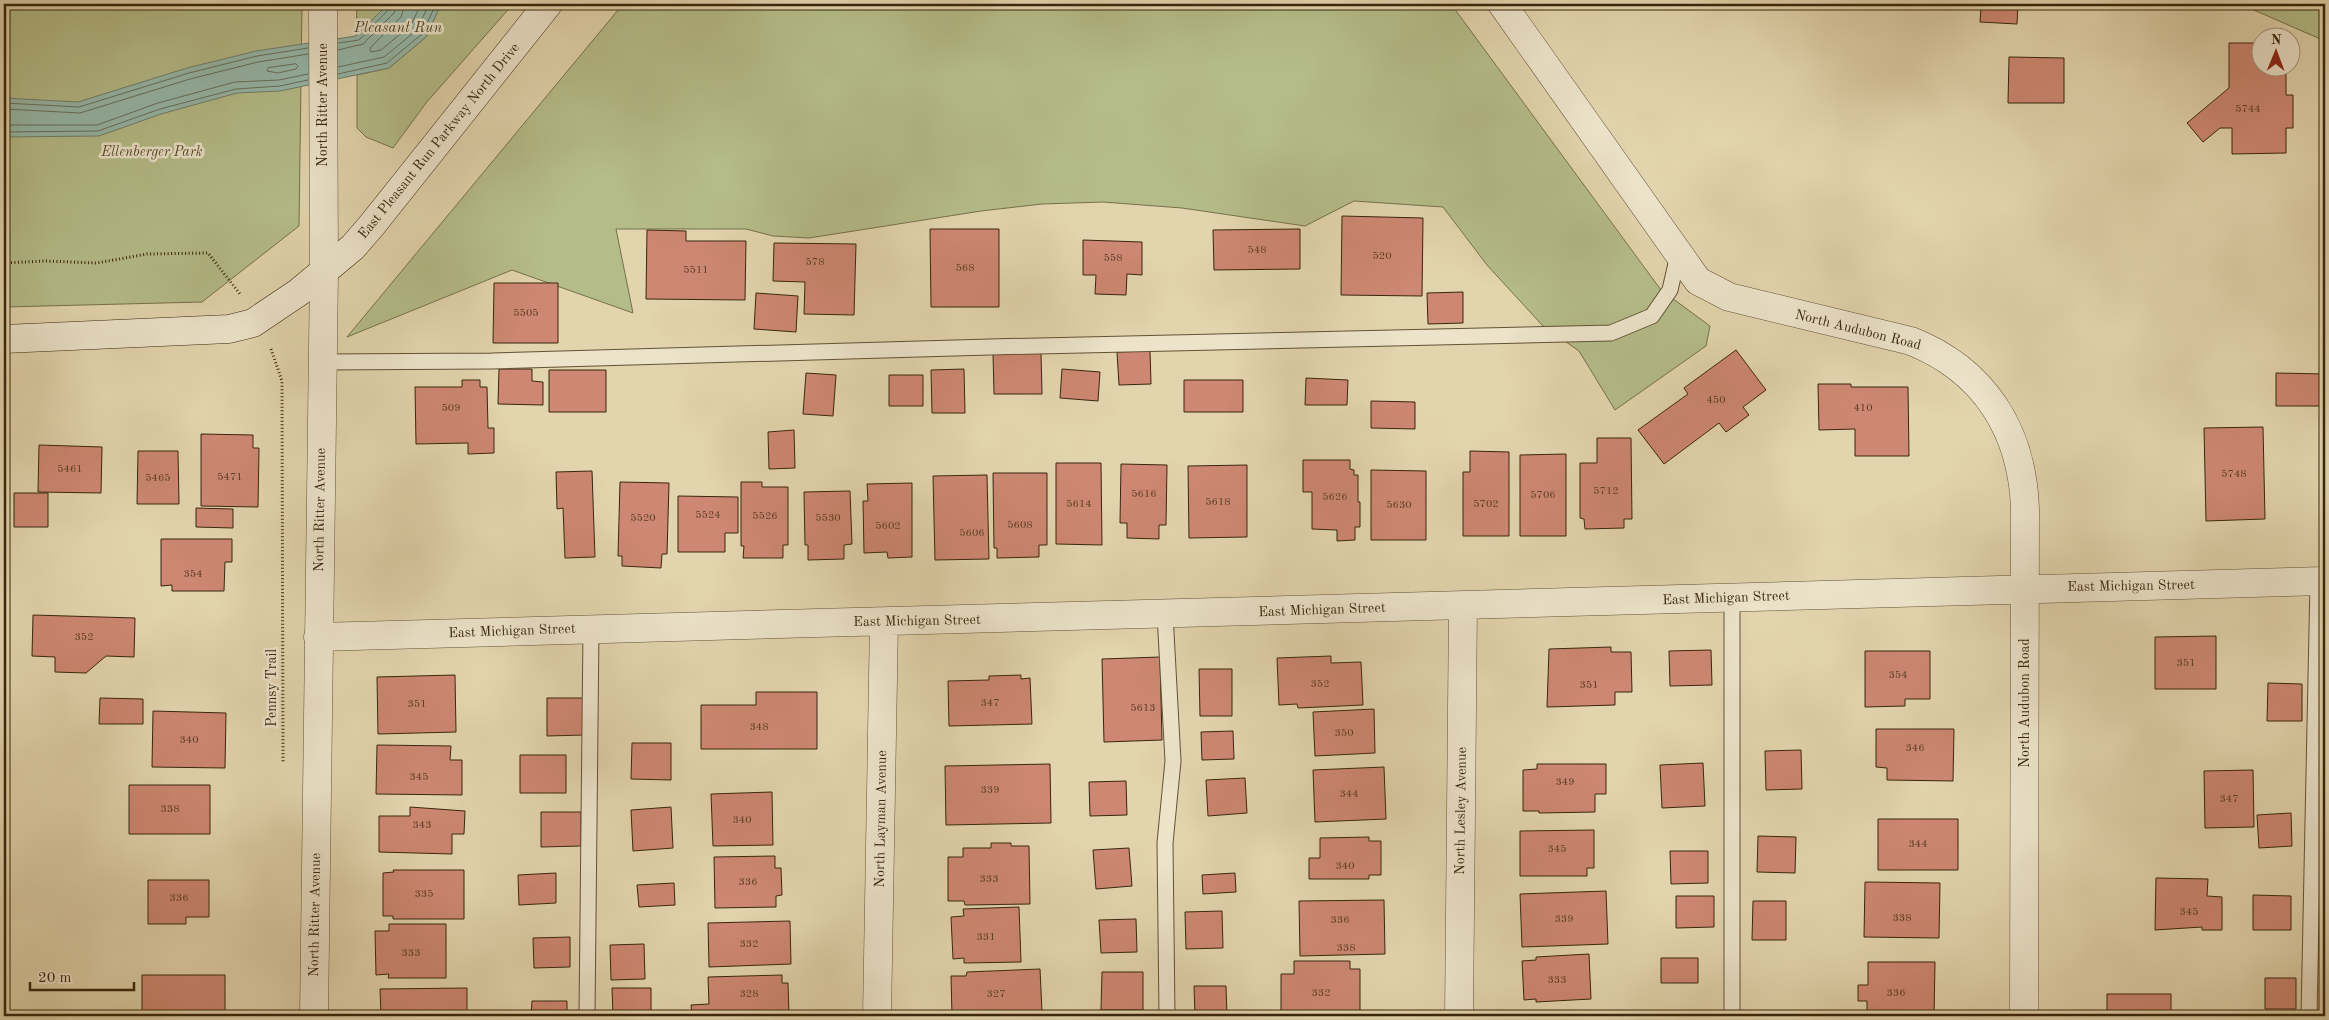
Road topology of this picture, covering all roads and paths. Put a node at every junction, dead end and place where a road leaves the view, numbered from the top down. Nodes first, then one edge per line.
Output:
1 (41, 4) edge
2 (324, 4) edge
3 (548, 4) edge
4 (1502, 4) edge
5 (4, 8) edge
6 (208, 253) dead end
7 (1678, 254) junction
8 (4, 263) edge
9 (324, 272) junction
10 (4, 339) edge
11 (276, 361) dead end
12 (323, 362) junction
13 (2322, 581) edge
14 (2025, 588) junction
15 (1732, 598) junction
16 (1463, 606) junction
17 (1165, 614) junction
18 (884, 622) junction
19 (591, 628) junction
20 (318, 637) junction
21 (283, 768) dead end
22 (314, 1016) edge
23 (587, 1016) edge
24 (878, 1016) edge
25 (1167, 1016) edge
26 (1459, 1016) edge
27 (1732, 1016) edge
28 (2024, 1016) edge
29 (2309, 1016) edge

1 - 5 path
2 - 9 street, North Ritter Avenue
3 - 9 street, East Pleasant Run Parkway North Drive
4 - 7 street, North Audubon Road
6 - 8 path
7 - 12 lane
7 - 14 street, North Audubon Road
9 - 10 street, East Pleasant Run Parkway North Drive
9 - 12 street, North Ritter Avenue
11 - 21 path, Pennsy Trail
12 - 20 street, North Ritter Avenue
13 - 14 street, East Michigan Street
13 - 29 lane
14 - 15 street, East Michigan Street
14 - 28 street, North Audubon Road
15 - 16 street, East Michigan Street
15 - 27 lane
16 - 17 street, East Michigan Street
16 - 26 street, North Lesley Avenue
17 - 18 street, East Michigan Street
17 - 25 lane
18 - 19 street, East Michigan Street
18 - 24 street, North Layman Avenue
19 - 20 street, East Michigan Street
19 - 23 lane
20 - 22 street, North Ritter Avenue

